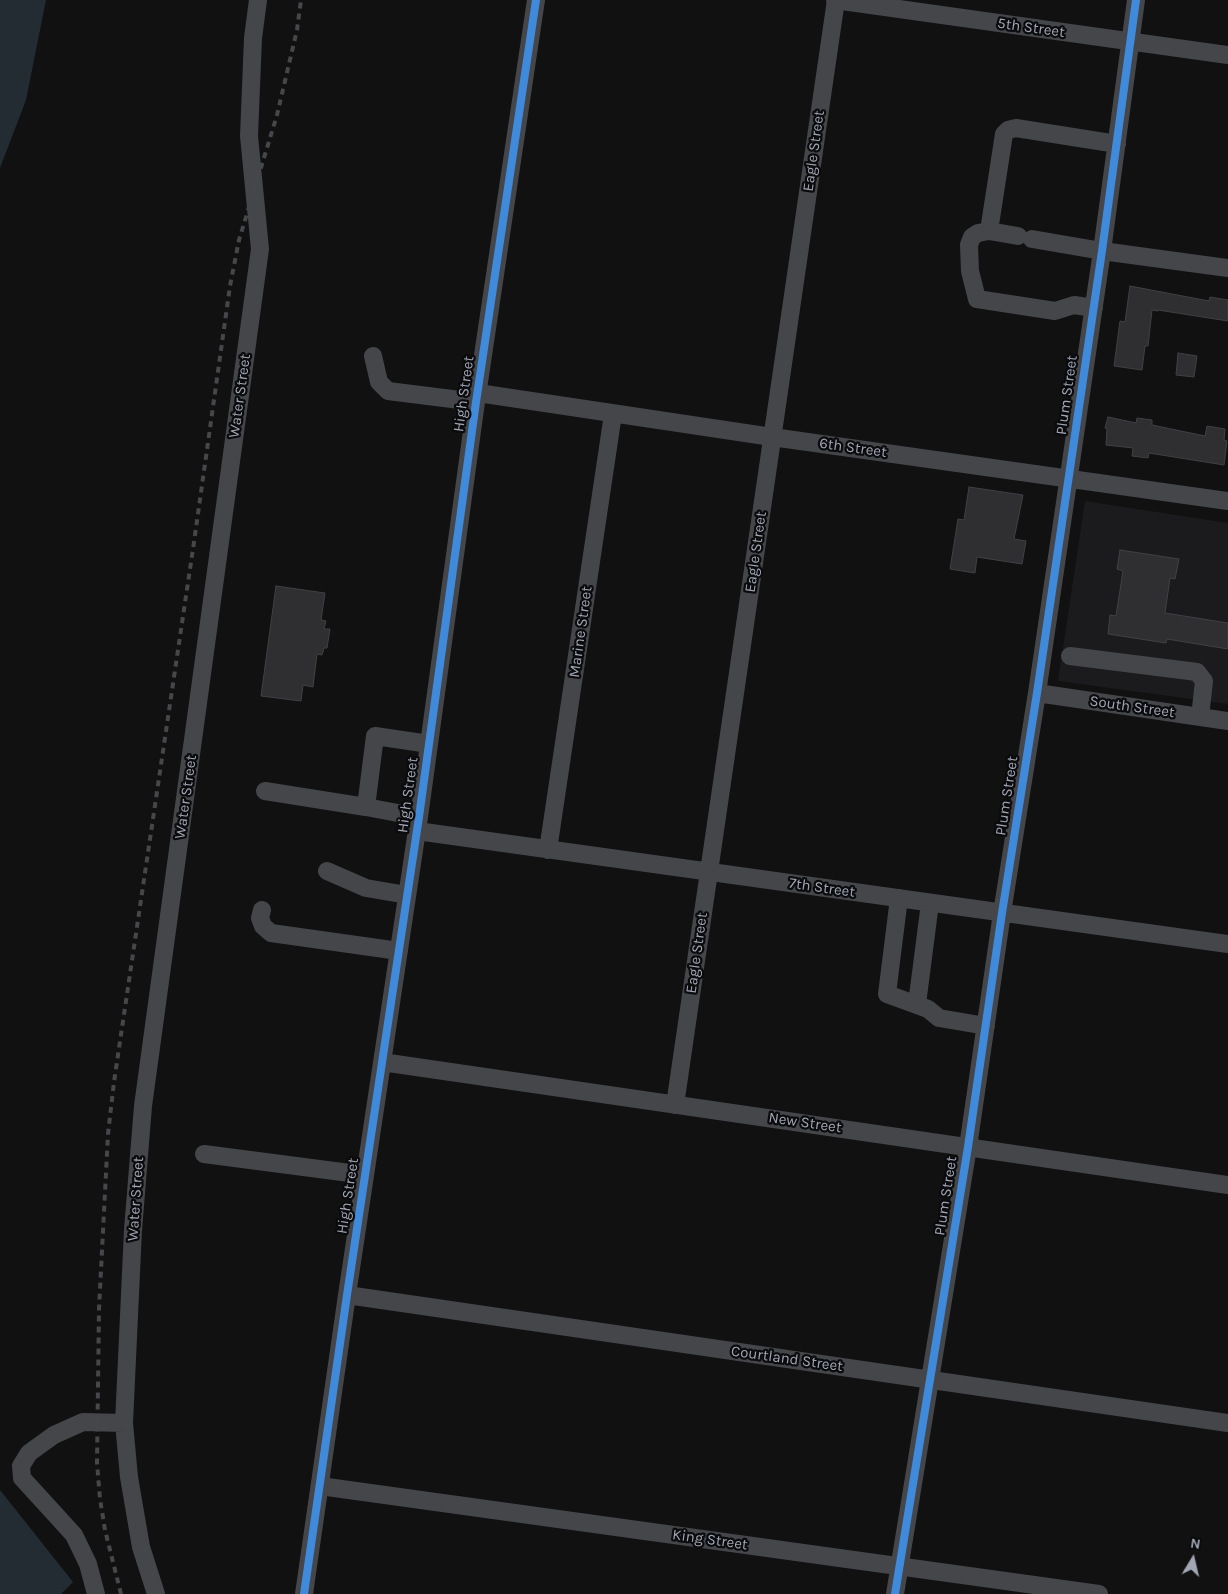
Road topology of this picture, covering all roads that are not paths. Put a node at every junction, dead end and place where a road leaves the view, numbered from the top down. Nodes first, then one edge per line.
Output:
1 (258, 0) edge
2 (536, 0) edge
3 (836, 0) edge
4 (1136, 0) edge
5 (1130, 42) junction
6 (1228, 55) edge
7 (1117, 144) junction
8 (989, 231) junction
9 (1102, 251) junction
10 (1228, 268) edge
11 (1094, 308) junction
12 (373, 356) dead end
13 (477, 397) junction
14 (613, 414) junction
15 (772, 437) junction
16 (1069, 478) junction
17 (1228, 501) edge
18 (1070, 656) dead end
19 (1037, 693) junction
20 (1200, 716) junction
21 (1228, 721) edge
22 (429, 744) junction
23 (265, 791) dead end
24 (366, 807) junction
25 (418, 824) junction
26 (548, 850) junction
27 (327, 872) dead end
28 (709, 872) junction
29 (407, 895) junction
30 (899, 898) junction
31 (930, 903) junction
32 (262, 910) dead end
33 (1002, 913) junction
34 (1228, 944) edge
35 (399, 951) junction
36 (917, 1004) junction
37 (986, 1026) junction
38 (382, 1062) junction
39 (675, 1104) junction
40 (968, 1147) junction
41 (204, 1154) dead end
42 (365, 1174) junction
43 (1228, 1185) edge
44 (347, 1294) junction
45 (931, 1379) junction
46 (1228, 1422) edge
47 (124, 1424) junction
48 (320, 1486) junction
49 (899, 1566) junction
50 (96, 1594) edge
51 (156, 1594) edge
52 (304, 1594) edge
53 (895, 1594) edge
54 (1099, 1594) edge

1 - 47 street, Water Street
2 - 13 street, High Street
3 - 5 street, 5th Street
3 - 15 street, Eagle Street
4 - 5 street, Plum Street
5 - 6 street, 5th Street
5 - 7 street, Plum Street
7 - 8 street
7 - 9 street, Plum Street
8 - 9 street
8 - 11 street
9 - 10 street
9 - 11 street, Plum Street
11 - 16 street, Plum Street
12 - 13 street, 6th Street
13 - 14 street, 6th Street
13 - 22 street, High Street
14 - 15 street, 6th Street
14 - 26 street, Marine Street
15 - 16 street, 6th Street
15 - 28 street, Eagle Street
16 - 17 street, 6th Street
16 - 19 street, Plum Street
18 - 20 street
19 - 20 street, South Street
19 - 33 street, Plum Street
20 - 21 street, South Street
22 - 24 street
22 - 25 street, High Street
23 - 24 street, 7th Street
24 - 25 street, 7th Street
25 - 26 street, 7th Street
25 - 29 street, High Street
26 - 28 street, 7th Street
27 - 29 street
28 - 30 street, 7th Street
28 - 39 street, Eagle Street
29 - 35 street, High Street
30 - 31 street, 7th Street
30 - 36 street
31 - 33 street, 7th Street
31 - 36 street
32 - 35 street
33 - 34 street, 7th Street
33 - 37 street, Plum Street
35 - 38 street, High Street
36 - 37 street
37 - 40 street, Plum Street
38 - 39 street, New Street
38 - 42 street, High Street
39 - 40 street, New Street
40 - 43 street, New Street
40 - 45 street, Plum Street
41 - 42 street
42 - 44 street, High Street
44 - 45 street, Courtland Street
44 - 48 street, High Street
45 - 46 street, Courtland Street
45 - 49 street, Plum Street
47 - 50 street
47 - 51 street, Water Street
48 - 49 street, King Street
48 - 52 street, High Street
49 - 53 street, Plum Street
49 - 54 street, King Street

